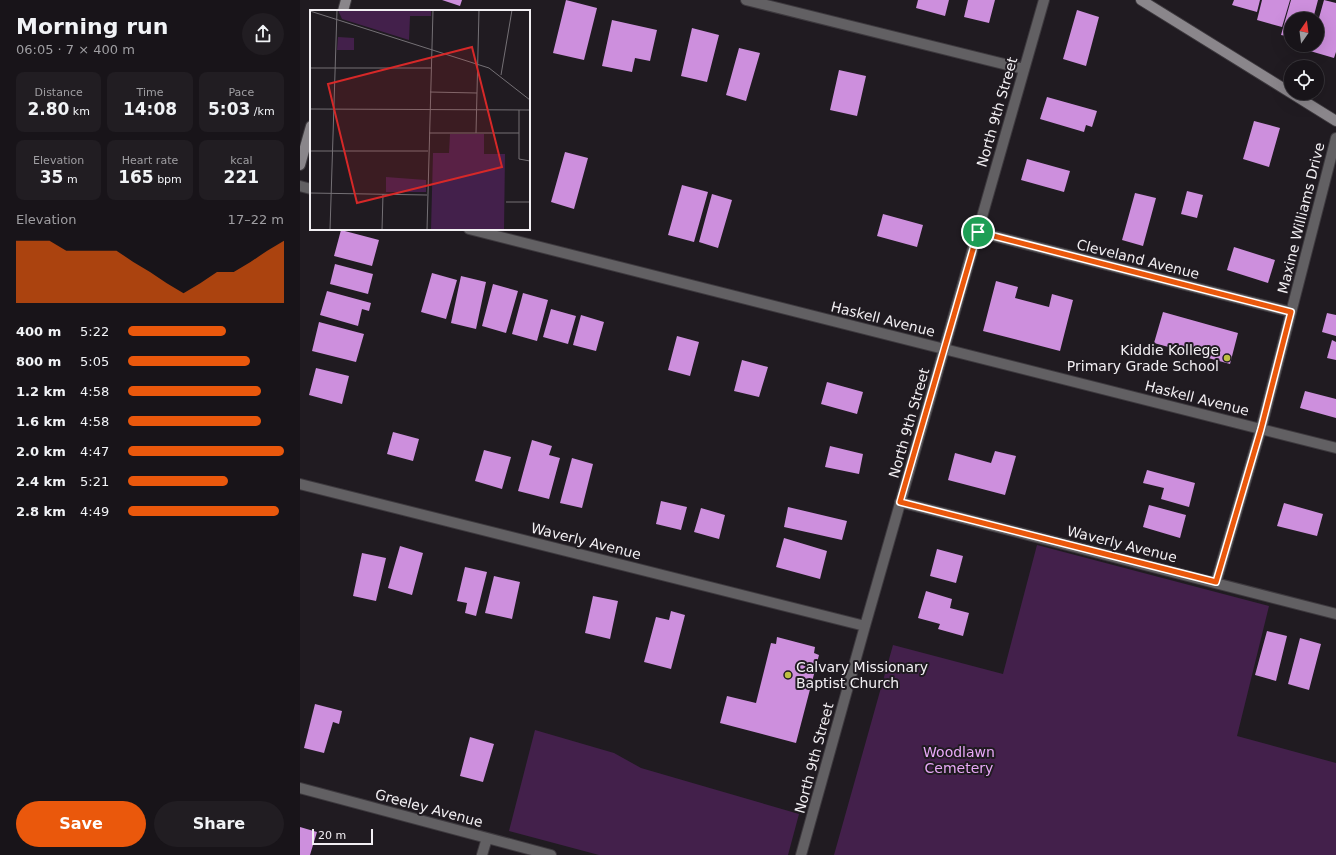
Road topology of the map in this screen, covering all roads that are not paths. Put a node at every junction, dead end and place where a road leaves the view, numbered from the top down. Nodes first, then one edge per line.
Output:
1 (346, 0) edge
2 (746, 0) edge
3 (1044, 0) edge
4 (1141, 0) edge
5 (343, 10) edge
6 (1024, 69) junction
7 (1284, 89) edge
8 (1302, 100) edge
9 (1336, 121) edge
10 (310, 130) edge
11 (1336, 138) edge
12 (300, 165) edge
13 (300, 186) edge
14 (310, 189) edge
15 (473, 230) edge
16 (978, 232) junction
17 (1291, 312) junction
18 (945, 350) junction
19 (1261, 429) junction
20 (1336, 448) edge
21 (300, 484) edge
22 (900, 502) junction
23 (1216, 582) junction
24 (1336, 614) edge
25 (865, 626) junction
26 (300, 788) edge
27 (487, 838) junction
28 (482, 855) edge
29 (550, 855) edge
30 (801, 855) edge

1 - 5 main road
2 - 6 street
3 - 6 street, North 9th Street
4 - 7 main road
6 - 16 street, North 9th Street
8 - 9 main road
10 - 12 main road
11 - 17 street, Maxine Williams Drive
13 - 14 street
15 - 18 street, Haskell Avenue
16 - 17 street, Cleveland Avenue
16 - 18 street, North 9th Street
17 - 19 street, Maxine Williams Drive
18 - 19 street, Haskell Avenue
18 - 22 street, North 9th Street
19 - 20 street, Haskell Avenue
19 - 23 street, Maxine Williams Drive
21 - 25 street, Waverly Avenue
22 - 23 street, Waverly Avenue
22 - 25 street, North 9th Street
23 - 24 street, Waverly Avenue
25 - 30 street, North 9th Street
26 - 27 street, Greeley Avenue
27 - 28 street
27 - 29 street, Greeley Avenue

